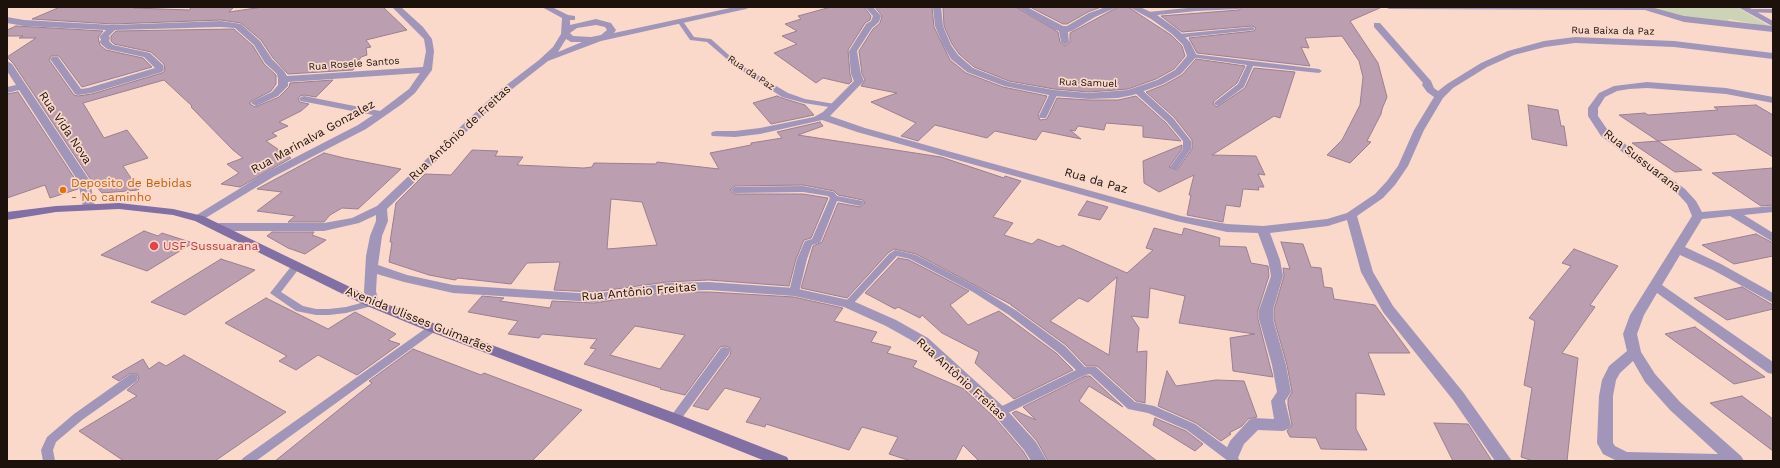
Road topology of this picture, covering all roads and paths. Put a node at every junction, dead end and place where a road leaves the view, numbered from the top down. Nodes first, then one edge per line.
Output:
1 (396, 7) edge
2 (546, 7) edge
3 (741, 7) edge
4 (870, 7) edge
5 (937, 7) edge
6 (1021, 7) edge
7 (1113, 7) edge
8 (1133, 7) edge
9 (1239, 7) edge
10 (1389, 7) edge
11 (1508, 8) edge
12 (1644, 8) edge
13 (1746, 9) edge
14 (1773, 11) edge
15 (1148, 14) junction
16 (566, 17) junction
17 (7, 20) edge
18 (680, 21) junction
19 (600, 23) junction
20 (1773, 24) edge
21 (1377, 25) dead end
22 (113, 28) junction
23 (644, 28) junction
24 (1063, 29) junction
25 (1252, 29) dead end
26 (1773, 29) edge
27 (566, 33) junction
28 (1179, 36) junction
29 (598, 39) junction
30 (1065, 42) dead end
31 (1192, 56) junction
32 (1773, 56) edge
33 (56, 59) dead end
34 (542, 62) junction
35 (7, 64) edge
36 (1251, 64) junction
37 (427, 70) junction
38 (1319, 71) dead end
39 (283, 79) junction
40 (1428, 82) junction
41 (1450, 86) junction
42 (22, 87) junction
43 (7, 90) edge
44 (1137, 90) junction
45 (1054, 93) junction
46 (1439, 96) junction
47 (304, 99) dead end
48 (1773, 100) edge
49 (256, 103) dead end
50 (1218, 104) dead end
51 (835, 106) junction
52 (382, 114) junction
53 (1043, 116) dead end
54 (822, 117) junction
55 (716, 134) dead end
56 (1174, 167) dead end
57 (735, 190) dead end
58 (1379, 196) joint
59 (834, 198) junction
60 (860, 203) dead end
61 (89, 207) junction
62 (382, 208) junction
63 (1773, 209) edge
64 (1731, 212) junction
65 (7, 216) edge
66 (1352, 216) junction
67 (1698, 216) junction
68 (199, 218) junction
69 (220, 227) junction
70 (1264, 230) junction
71 (1773, 238) edge
72 (1678, 250) junction
73 (296, 266) junction
74 (373, 268) junction
75 (1655, 286) junction
76 (794, 292) junction
77 (1773, 299) edge
78 (372, 303) junction
79 (848, 304) junction
80 (433, 328) junction
81 (725, 351) dead end
82 (1634, 352) junction
83 (1773, 368) edge
84 (1083, 371) junction
85 (134, 378) dead end
86 (1000, 412) junction
87 (675, 419) junction
88 (1232, 458) edge
89 (49, 461) edge
90 (247, 461) edge
91 (781, 461) edge
92 (1039, 461) edge
93 (1504, 461) edge
94 (1735, 461) edge

1 - 37 street, Rua Marinalva Gonzalez
2 - 16 street
3 - 18 street
4 - 51 street
5 - 45 street, Rua Samuel
6 - 24 street
7 - 24 street
8 - 15 street
9 - 15 lane
10 - 11 street
11 - 12 street
12 - 26 street
13 - 14 lane
13 - 20 street
15 - 28 street
16 - 19 street
16 - 27 street
17 - 22 street
18 - 23 street
18 - 51 lane, Rua da Paz
19 - 23 street
19 - 27 street
19 - 29 street
21 - 40 street
22 - 33 street
22 - 39 street
23 - 29 street
24 - 30 street
25 - 28 lane
27 - 29 street
27 - 34 street, Rua Antônio de Freitas
28 - 31 street
29 - 34 street, Rua Antônio de Freitas
31 - 36 lane
31 - 44 street, Rua Samuel
32 - 41 street, Rua Baixa da Paz
34 - 62 street, Rua Antônio de Freitas
35 - 42 street, Rua Vida Nova
36 - 38 lane
36 - 50 lane
37 - 39 street, Rua Rosele Santos
37 - 52 street, Rua Marinalva Gonzalez
39 - 49 street
40 - 41 street
40 - 46 street
41 - 46 street, Rua Baixa da Paz
42 - 43 street, Rua Vida Nova
42 - 61 street, Rua Vida Nova
44 - 45 street, Rua Samuel
44 - 56 lane
45 - 53 lane
46 - 58 street, Rua Baixa da Paz
47 - 52 street
48 - 67 street, Rua Sussuarana
51 - 54 street
52 - 68 street, Rua Marinalva Gonzalez
54 - 55 street
54 - 70 street, Rua da Paz
57 - 59 lane
58 - 66 street, Rua da Paz
59 - 60 lane
59 - 76 lane
61 - 65 main road, Avenida Ulisses Guimarães
61 - 68 main road, Avenida Ulisses Guimarães
62 - 69 street, Rua Antônio de Freitas
62 - 74 street
63 - 64 street
64 - 67 street
64 - 71 street
66 - 70 street, Rua da Paz
66 - 93 street
67 - 72 street
68 - 69 main road, Avenida Ulisses Guimarães
69 - 73 main road, Avenida Ulisses Guimarães
70 - 88 street
72 - 75 street
72 - 77 street
73 - 78 main road, Avenida Ulisses Guimarães
73 - 78 lane
74 - 76 street, Rua Antônio Freitas
74 - 78 street
75 - 82 street
75 - 83 street
76 - 79 street, Rua Antônio Freitas
78 - 80 main road, Avenida Ulisses Guimarães
79 - 84 lane
79 - 86 street, Rua Antônio Freitas
80 - 87 main road, Avenida Ulisses Guimarães
80 - 90 lane
81 - 87 lane
82 - 94 street
82 - 94 street
84 - 86 lane
84 - 88 lane
85 - 89 lane
86 - 92 street, Rua Antônio Freitas
87 - 91 main road, Avenida Ulisses Guimarães

